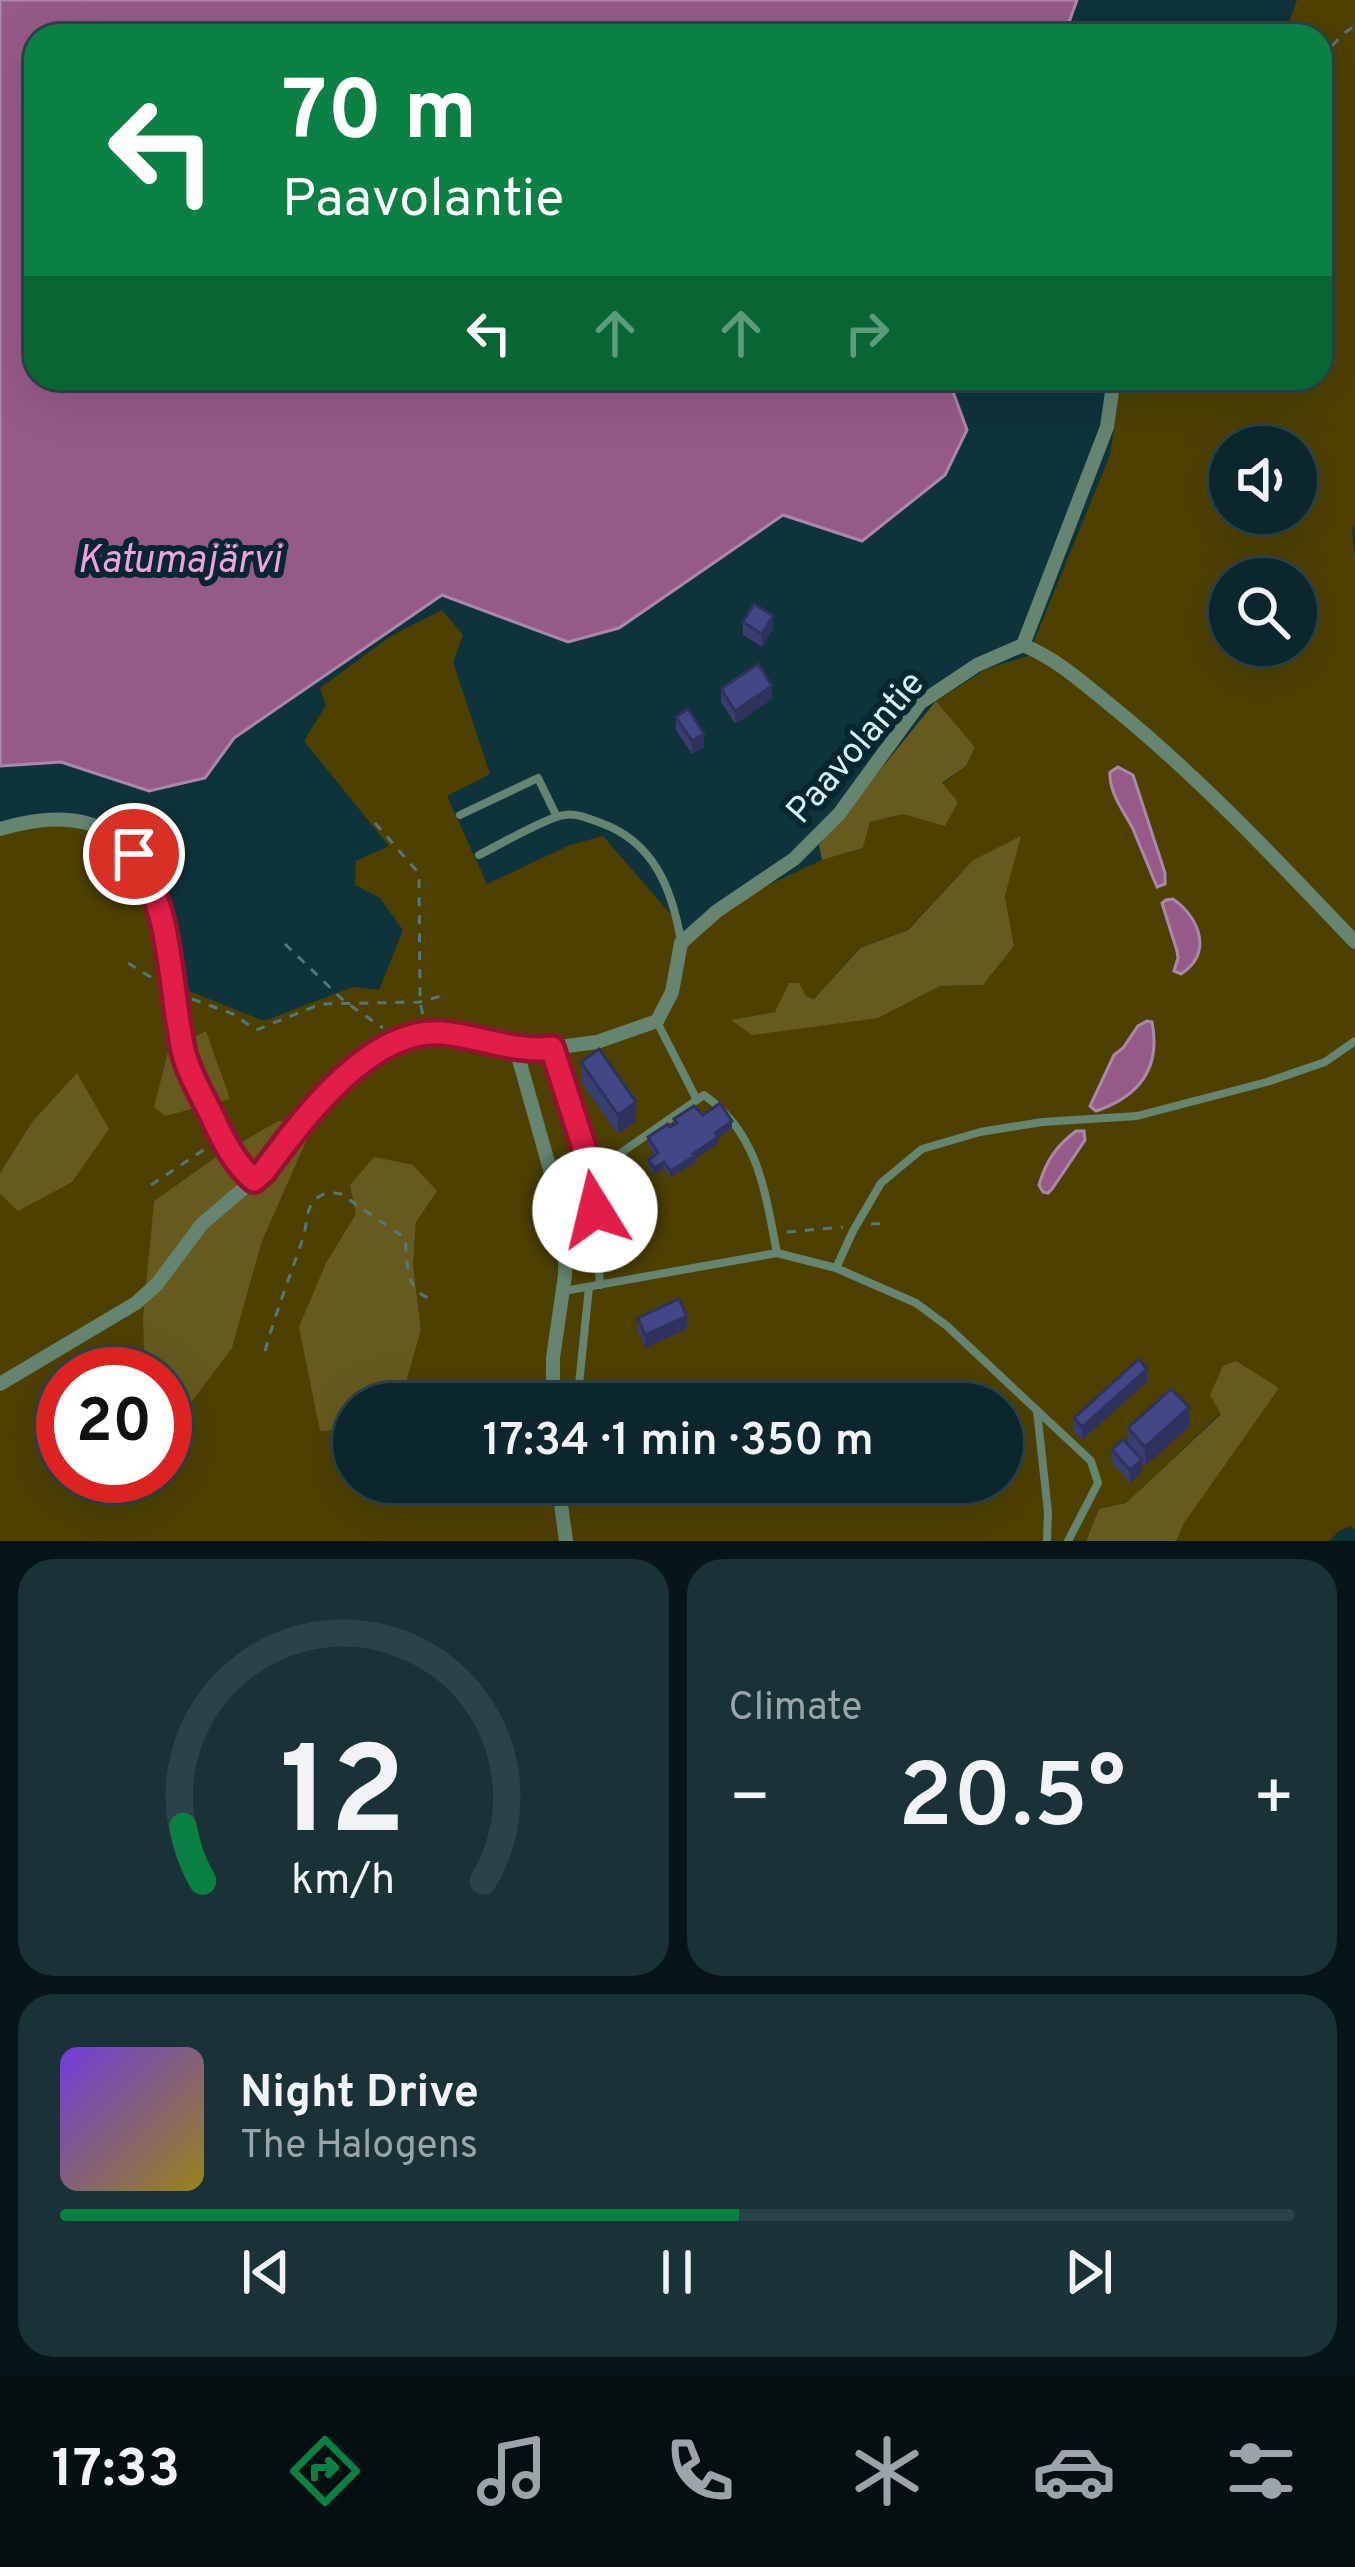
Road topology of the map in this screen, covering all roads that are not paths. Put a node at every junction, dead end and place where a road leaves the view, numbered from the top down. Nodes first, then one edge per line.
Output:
1 (1112, 390) edge
2 (1023, 645) junction
3 (460, 815) dead end
4 (556, 818) junction
5 (0, 830) edge
6 (479, 855) dead end
7 (1355, 942) edge
8 (681, 943) junction
9 (657, 1021) junction
10 (1355, 1041) edge
11 (552, 1048) junction
12 (516, 1049) junction
13 (697, 1100) junction
14 (588, 1159) junction
15 (551, 1168) junction
16 (592, 1173) junction
17 (254, 1180) junction
18 (777, 1253) junction
19 (836, 1268) junction
20 (600, 1285) junction
21 (589, 1287) junction
22 (563, 1291) junction
23 (554, 1383) edge
24 (579, 1383) edge
25 (0, 1384) edge
26 (1037, 1409) junction
27 (560, 1503) edge
28 (566, 1541) edge
29 (1048, 1541) edge
30 (1068, 1541) edge

1 - 2 street
2 - 7 street
2 - 8 street, Paavolantie
3 - 4 lane
4 - 6 lane
4 - 8 lane
5 - 17 street
8 - 9 street
9 - 11 street
9 - 13 lane
10 - 19 lane
11 - 12 street
11 - 14 lane
12 - 15 street
12 - 17 street
13 - 16 lane
13 - 18 lane
14 - 15 lane
14 - 16 lane
15 - 22 street
16 - 20 lane
17 - 25 street
18 - 19 lane
18 - 20 lane
19 - 26 lane
20 - 21 lane
21 - 22 lane
21 - 24 lane
22 - 23 street
26 - 29 lane
26 - 30 lane
27 - 28 street

